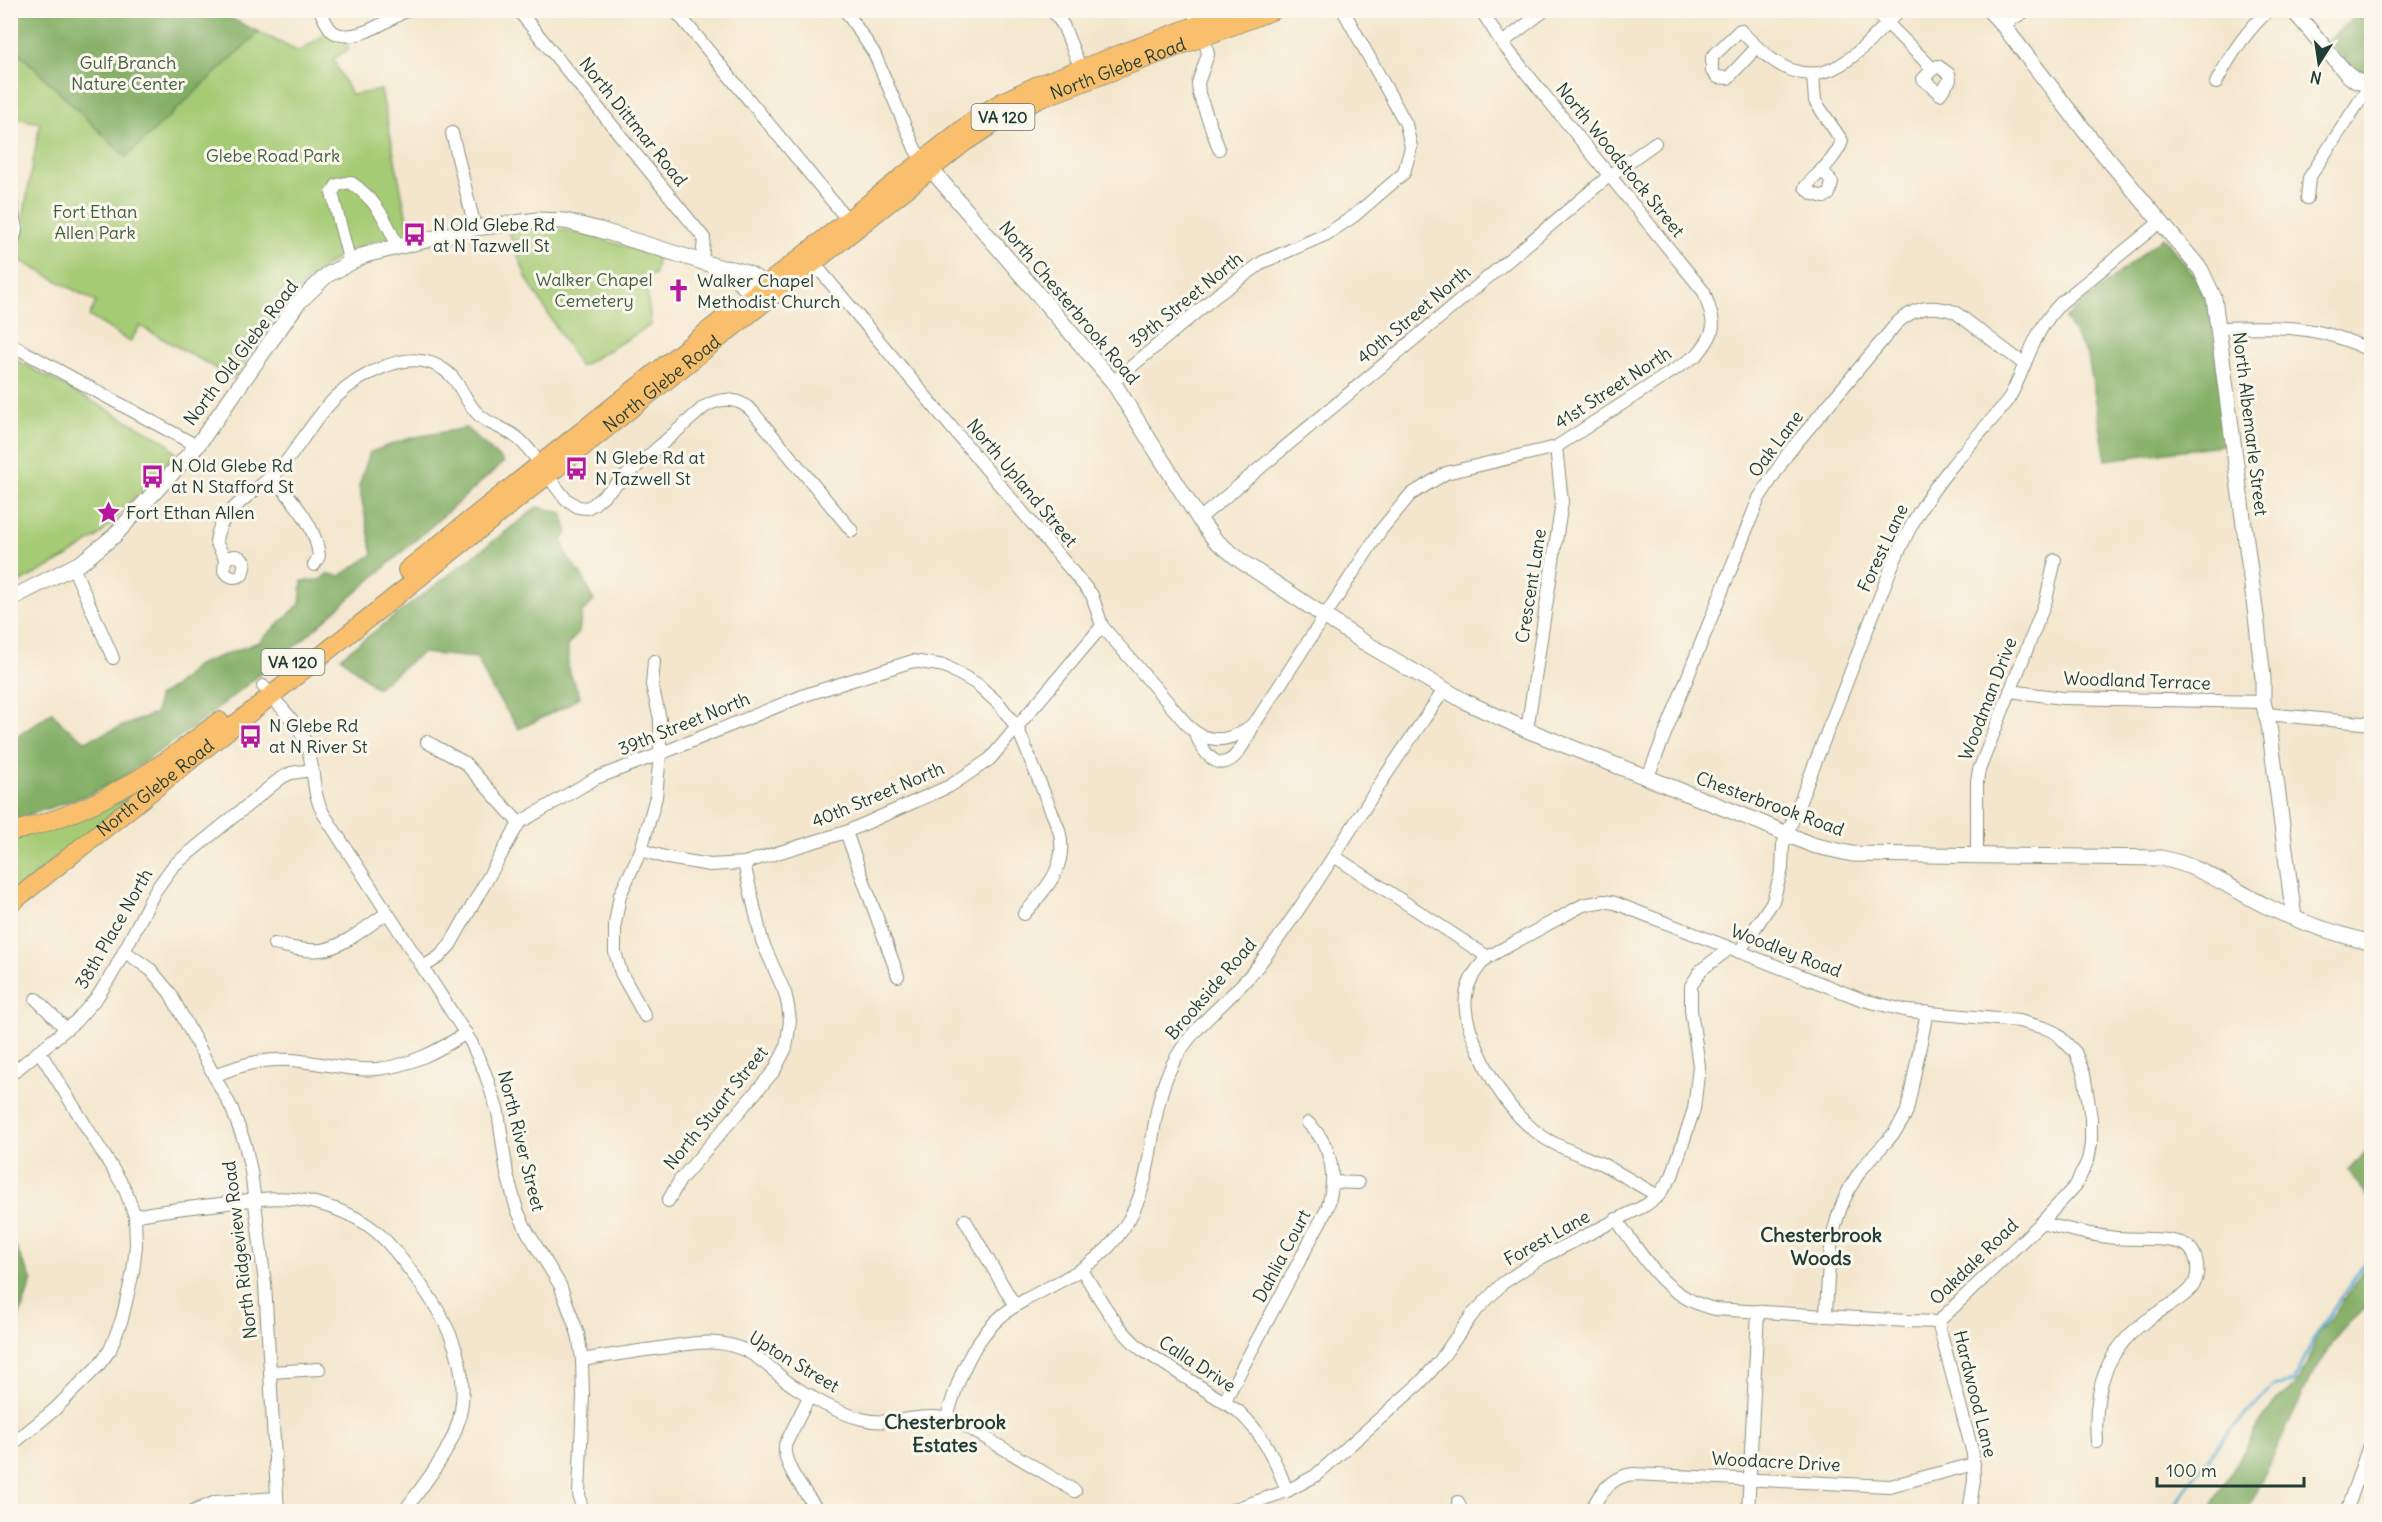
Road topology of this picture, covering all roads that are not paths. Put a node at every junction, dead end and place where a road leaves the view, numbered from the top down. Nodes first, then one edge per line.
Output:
1 (320, 10) edge
2 (407, 10) edge
3 (518, 10) edge
4 (675, 10) edge
5 (845, 10) edge
6 (1052, 10) edge
7 (1237, 10) edge
8 (1274, 10) edge
9 (1343, 10) edge
10 (1481, 10) edge
11 (1545, 10) edge
12 (1874, 10) edge
13 (1900, 10) edge
14 (1989, 10) edge
15 (2024, 10) edge
16 (2269, 10) edge
17 (2293, 10) edge
18 (1888, 22) junction
19 (1198, 24) edge
20 (2002, 24) junction
21 (1502, 43) junction
22 (1757, 47) dead end
23 (1933, 69) dead end
24 (1084, 75) junction
25 (1813, 75) junction
26 (2216, 83) dead end
27 (2371, 85) edge
28 (452, 133) dead end
29 (1655, 142) dead end
30 (1219, 149) dead end
31 (927, 164) junction
32 (1822, 170) dead end
33 (1609, 176) junction
34 (10, 196) edge
35 (2307, 198) dead end
36 (847, 219) junction
37 (2160, 222) junction
38 (475, 228) junction
39 (398, 247) junction
40 (10, 251) edge
41 (702, 261) junction
42 (813, 262) junction
43 (350, 263) junction
44 (763, 294) junction
45 (2218, 328) junction
46 (1710, 339) joint
47 (10, 344) edge
48 (2372, 352) edge
49 (2024, 364) junction
50 (1113, 382) junction
51 (196, 446) junction
52 (1556, 447) junction
53 (543, 470) junction
54 (273, 477) junction
55 (1199, 519) junction
56 (852, 531) dead end
57 (225, 559) dead end
58 (2055, 560) dead end
59 (314, 565) dead end
60 (73, 567) junction
61 (10, 599) edge
62 (1324, 615) junction
63 (1102, 626) junction
64 (113, 658) dead end
65 (654, 661) dead end
66 (1444, 690) junction
67 (266, 691) junction
68 (2010, 691) junction
69 (2265, 708) junction
70 (1257, 720) junction
71 (2372, 724) edge
72 (1018, 729) junction
73 (1527, 730) junction
74 (1194, 732) junction
75 (427, 742) dead end
76 (660, 754) junction
77 (311, 770) junction
78 (1647, 779) junction
79 (519, 823) junction
80 (10, 832) edge
81 (846, 832) junction
82 (1786, 835) junction
83 (641, 850) junction
84 (1977, 855) junction
85 (1334, 856) junction
86 (744, 863) junction
87 (10, 904) edge
88 (387, 913) junction
89 (1024, 914) dead end
90 (2294, 918) junction
91 (2372, 943) edge
92 (274, 944) dead end
93 (124, 951) junction
94 (1734, 951) junction
95 (1488, 957) junction
96 (423, 967) junction
97 (898, 976) dead end
98 (36, 999) dead end
99 (1928, 1012) junction
100 (645, 1016) dead end
101 (66, 1029) junction
102 (466, 1033) junction
103 (39, 1051) junction
104 (10, 1075) edge
105 (214, 1076) junction
106 (1308, 1123) dead end
107 (1332, 1182) junction
108 (1358, 1183) dead end
109 (1658, 1196) junction
110 (255, 1200) junction
111 (668, 1201) dead end
112 (135, 1216) junction
113 (1616, 1219) junction
114 (964, 1220) dead end
115 (2041, 1223) junction
116 (1082, 1270) junction
117 (1015, 1306) junction
118 (1758, 1311) junction
119 (1826, 1314) junction
120 (1938, 1322) junction
121 (582, 1360) junction
122 (319, 1370) dead end
123 (270, 1372) junction
124 (810, 1395) junction
125 (1224, 1402) junction
126 (947, 1418) junction
127 (2372, 1437) edge
128 (2097, 1442) dead end
129 (10, 1446) edge
130 (1974, 1464) junction
131 (1749, 1479) junction
132 (1075, 1491) dead end
133 (1287, 1491) junction
134 (277, 1498) junction
135 (1227, 1511) edge
136 (192, 1512) edge
137 (278, 1512) edge
138 (404, 1512) edge
139 (582, 1512) edge
140 (819, 1512) edge
141 (1590, 1512) edge
142 (1748, 1512) edge
143 (1969, 1512) edge
144 (2346, 1512) edge

1 - 2 street
3 - 41 street, North Dittmar Road
4 - 36 street
5 - 31 street, North Chesterbrook Road
6 - 24 street
7 - 19 main road, North Glebe Road / VA 120
8 - 19 main road, North Glebe Road / VA 120
9 - 50 street, 39th Street North
10 - 21 street, North Woodstock Street
11 - 21 street
12 - 18 street
13 - 18 street
14 - 20 street, North Albemarle Street
15 - 20 street
16 - 26 street
17 - 27 street
18 - 23 street
18 - 25 street
19 - 24 main road, North Glebe Road / VA 120
19 - 30 street
20 - 37 street, North Albemarle Street
21 - 33 street, North Woodstock Street
22 - 25 street
24 - 31 main road, North Glebe Road / VA 120
25 - 32 street
27 - 35 street
28 - 38 street
29 - 33 street, 40th Street North
31 - 36 main road, North Glebe Road / VA 120
31 - 42 main road, North Glebe Road / VA 120
31 - 50 street, North Chesterbrook Road
33 - 46 street, North Woodstock Street
33 - 55 street, 40th Street North
34 - 40 street
36 - 44 main road, North Glebe Road / VA 120
37 - 45 street, North Albemarle Street
37 - 49 street, Forest Lane
38 - 39 street, North Old Glebe Road
38 - 41 street, North Old Glebe Road
39 - 43 street, North Old Glebe Road
39 - 43 street
41 - 44 street, North Old Glebe Road
42 - 44 main road, North Glebe Road / VA 120
42 - 63 street, North Upland Street
43 - 51 street, North Old Glebe Road
44 - 53 main road, North Glebe Road / VA 120
45 - 48 street
45 - 69 street, North Albemarle Street
46 - 52 street, 41st Street North
47 - 51 street
49 - 78 street, Oak Lane
49 - 82 street, Forest Lane
50 - 55 street, North Chesterbrook Road
51 - 60 street, North Old Glebe Road
52 - 62 street, 41st Street North
52 - 73 street, Crescent Lane
53 - 54 street
53 - 56 street
53 - 67 main road, North Glebe Road / VA 120
54 - 57 street
54 - 59 street
55 - 62 street, North Chesterbrook Road
58 - 68 street, Woodman Drive
60 - 61 street, North Old Glebe Road
60 - 64 street
62 - 66 street, Chesterbrook Road
62 - 70 street, 41st Street North
63 - 72 street, 40th Street North
63 - 74 street, North Upland Street
65 - 76 street
66 - 73 street, Chesterbrook Road
66 - 85 street, Brookside Road
67 - 77 street, North River Street
67 - 80 main road, North Glebe Road / VA 120
67 - 87 main road, North Glebe Road / VA 120
68 - 69 street, Woodland Terrace
68 - 84 street, Woodman Drive
69 - 71 street, Woodland Terrace
69 - 90 street, North Albemarle Street
70 - 74 street
70 - 74 street, North Upland Street
72 - 76 street, 39th Street North
72 - 81 street, 40th Street North
72 - 89 street, 39th Street North
73 - 78 street, Chesterbrook Road
75 - 79 street
76 - 79 street, 39th Street North
76 - 83 street
77 - 88 street, North River Street
77 - 93 street, 38th Place North
78 - 82 street, Chesterbrook Road
79 - 96 street
81 - 86 street, 40th Street North
81 - 97 street
82 - 84 street, Chesterbrook Road
82 - 94 street, Forest Lane
83 - 86 street, 40th Street North
83 - 100 street
84 - 90 street, Chesterbrook Road
85 - 95 street
85 - 116 street, Brookside Road
86 - 111 street, North Stuart Street
88 - 92 street
88 - 96 street, North River Street
90 - 91 street, Chesterbrook Road
93 - 101 street, 38th Place North
93 - 105 street, North Ridgeview Road
94 - 95 street, Woodley Road
94 - 99 street, Woodley Road
94 - 109 street, Forest Lane
95 - 109 street
96 - 102 street, North River Street
98 - 101 street
99 - 115 street, Woodley Road
99 - 119 street
101 - 103 street, 38th Place North
102 - 105 street
102 - 121 street, North River Street
103 - 104 street, 38th Place North
103 - 112 street
105 - 110 street, North Ridgeview Road
106 - 107 street, Dahlia Court
107 - 108 street
107 - 125 street, Dahlia Court
109 - 113 street, Forest Lane
110 - 112 street
110 - 123 street, North Ridgeview Road
110 - 138 street
112 - 129 street
113 - 118 street, Oakdale Road
113 - 133 street, Forest Lane
114 - 117 street
115 - 120 street, Oakdale Road
115 - 128 street, Oakdale Road
116 - 117 street, Brookside Road
116 - 125 street, Calla Drive
117 - 126 street, Brookside Road
118 - 119 street, Oakdale Road
118 - 131 street
119 - 120 street, Oakdale Road
120 - 130 street, Hardwood Lane
121 - 124 street, Upton Street
121 - 139 street, North River Street
122 - 123 street
123 - 134 street, North Ridgeview Road
124 - 126 street, Upton Street
124 - 140 street
125 - 133 street, Calla Drive
126 - 132 street, Upton Street
127 - 144 street
130 - 131 street, Woodacre Drive
130 - 143 street, Hardwood Lane
131 - 141 street, Woodacre Drive
131 - 142 street
133 - 135 street, Forest Lane
134 - 136 street
134 - 137 street, North Ridgeview Road

